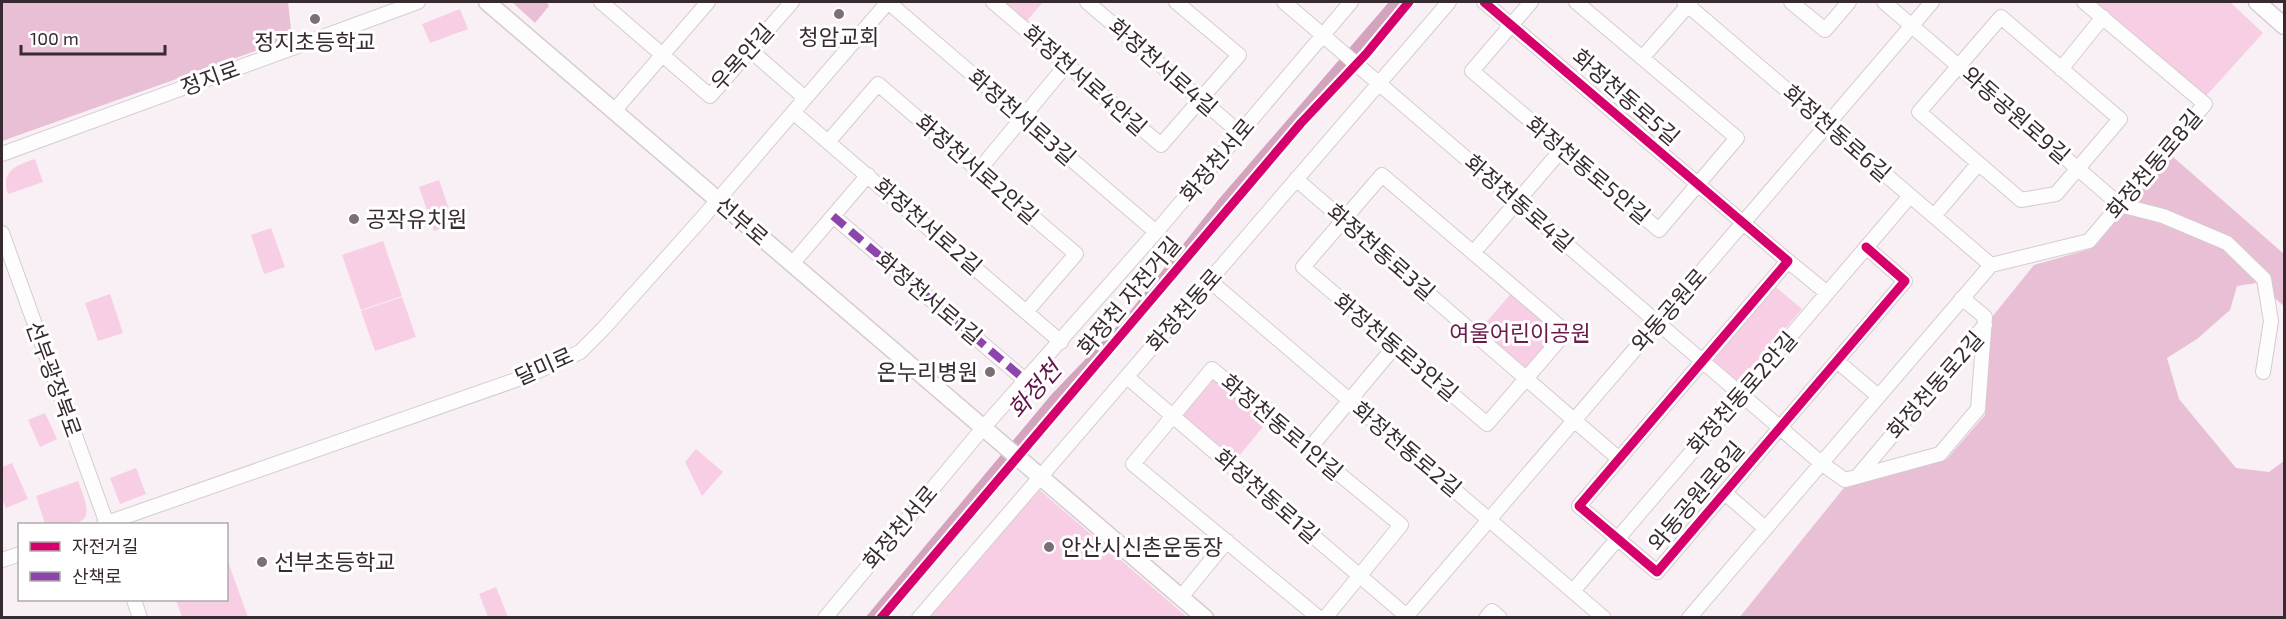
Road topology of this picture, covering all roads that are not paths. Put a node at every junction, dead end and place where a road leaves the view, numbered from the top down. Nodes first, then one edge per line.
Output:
1 (418, 2) edge
2 (487, 2) edge
3 (601, 2) edge
4 (792, 2) edge
5 (888, 2) edge
6 (993, 2) edge
7 (1087, 2) edge
8 (1176, 2) edge
9 (1284, 2) edge
10 (1352, 2) edge
11 (1449, 2) edge
12 (1484, 2) edge
13 (1531, 2) edge
14 (1576, 2) edge
15 (1791, 2) edge
16 (1849, 2) edge
17 (1884, 2) edge
18 (1932, 2) edge
19 (2084, 2) edge
20 (2256, 2) edge
21 (1687, 3) edge
22 (700, 4) edge
23 (2103, 18) junction
24 (1511, 25) junction
25 (1912, 25) junction
26 (2284, 26) edge
27 (1323, 35) junction
28 (750, 50) junction
29 (662, 55) junction
30 (1642, 58) junction
31 (1066, 64) junction
32 (1959, 66) junction
33 (2061, 69) junction
34 (1379, 83) junction
35 (805, 99) junction
36 (1200, 99) junction
37 (614, 111) junction
38 (793, 112) junction
39 (1022, 117) junction
40 (1827, 124) junction
41 (1240, 133) junction
42 (828, 141) junction
43 (1563, 148) junction
44 (2, 154) edge
45 (1978, 164) junction
46 (2078, 168) junction
47 (979, 170) junction
48 (868, 175) junction
49 (1296, 179) junction
50 (1698, 184) junction
51 (1910, 196) junction
52 (718, 200) junction
53 (1517, 201) junction
54 (2120, 205) junction
55 (833, 216) junction
56 (1934, 216) junction
57 (1343, 220) junction
58 (1743, 223) junction
59 (1156, 232) junction
60 (2, 233) edge
61 (1866, 247) junction
62 (1473, 253) junction
63 (1788, 261) junction
64 (792, 264) junction
65 (1991, 265) junction
66 (1210, 280) junction
67 (1827, 294) junction
68 (1962, 298) junction
69 (1026, 312) junction
70 (1658, 323) junction
71 (1985, 325) junction
72 (1061, 342) junction
73 (1395, 346) junction
74 (1702, 361) junction
75 (1837, 361) junction
76 (2263, 372) dead end
77 (1126, 377) junction
78 (1526, 378) junction
79 (1025, 380) junction
80 (1741, 394) junction
81 (1878, 396) junction
82 (1349, 399) junction
83 (1173, 416) junction
84 (1574, 419) junction
85 (1780, 427) junction
86 (983, 428) junction
87 (1309, 448) junction
88 (1619, 459) junction
89 (1821, 463) junction
90 (1857, 477) junction
91 (1040, 478) junction
92 (1725, 493) junction
93 (1488, 519) junction
94 (106, 523) edge
95 (109, 523) edge
96 (1765, 528) junction
97 (1618, 538) junction
98 (1227, 541) junction
99 (18, 555) edge
100 (2, 561) edge
101 (1360, 576) junction
102 (1573, 591) junction
103 (1181, 597) junction
104 (134, 601) edge
105 (1407, 617) edge
106 (140, 618) edge
107 (825, 618) edge
108 (919, 618) edge
109 (1205, 618) edge
110 (1319, 618) edge
111 (1325, 618) edge
112 (1486, 618) edge
113 (1500, 618) edge
114 (1604, 618) edge
115 (1689, 618) edge

1 - 44 street, 정지로
2 - 37 main road, 선부로
3 - 29 street
4 - 28 street, 우목안길
5 - 35 street, 달미로
5 - 39 street, 화정천서로3길
6 - 31 street, 화정천서로4안길
7 - 36 street, 화정천서로4길
8 - 36 street, 화정천서로4안길
9 - 27 street, 화정천동로4길
10 - 27 street, 화정천서로
11 - 34 street, 화정천동로
12 - 24 street, 화정천동로5길
13 - 24 street, 화정천동로5안길
14 - 30 street, 화정천동로5안길
15 - 16 street
17 - 25 street, 와동공원로9길
18 - 25 street, 와동공원로
19 - 23 street, 화정천동로8길
20 - 26 main road
21 - 30 street
21 - 40 street, 화정천동로6길
22 - 29 street
23 - 33 street
23 - 54 street, 화정천동로8길
24 - 43 street, 화정천동로5안길
24 - 50 street, 화정천동로5길
25 - 32 street, 와동공원로9길
25 - 40 street, 와동공원로
27 - 34 street, 화정천동로4길
27 - 41 street, 화정천서로
28 - 29 street, 우목안길
28 - 35 street
29 - 37 street
30 - 50 street, 화정천동로5안길
31 - 36 street, 화정천서로4안길
31 - 39 street
32 - 33 street
32 - 45 street
32 - 46 street, 와동공원로9길
33 - 46 street
34 - 49 street, 화정천동로
34 - 53 street, 화정천동로4길
35 - 38 street, 달미로
36 - 41 street, 화정천서로4길
37 - 52 main road, 선부로
38 - 42 street, 화정천서로2길
38 - 52 street, 달미로
39 - 47 street
39 - 59 street, 화정천서로3길
40 - 51 street, 화정천동로6길
40 - 58 street, 와동공원로
41 - 59 street, 화정천서로
42 - 47 street, 화정천서로2안길
42 - 48 street, 화정천서로2길
43 - 50 street, 화정천동로5안길
43 - 53 street
45 - 46 street
45 - 56 street
46 - 54 street, 와동공원로9길
47 - 69 street, 화정천서로2안길
48 - 55 street
48 - 69 street, 화정천서로2길
49 - 57 street, 화정천동로3길
49 - 66 street, 화정천동로
50 - 58 street, 화정천동로5길
51 - 56 street, 화정천동로6길
51 - 61 street, 화정천동로2안길
52 - 64 main road, 선부로
52 - 95 street, 달미로
53 - 62 street
53 - 70 street, 화정천동로4길
54 - 65 street, 화정천동로8길
54 - 76 street
55 - 64 street
55 - 79 street, 화정천서로1길
56 - 65 street, 화정천동로6길
57 - 62 street, 화정천동로3안길
57 - 73 street, 화정천동로3안길
57 - 78 street, 화정천동로3길
58 - 63 street
58 - 70 street, 와동공원로
59 - 72 street, 화정천서로
60 - 94 street, 선부광장북로
61 - 67 street, 화정천동로2안길
61 - 75 street, 와동공원로8길
62 - 78 street, 화정천동로3안길
63 - 67 street
63 - 74 street, 와동공원로8길
64 - 86 main road, 선부로
65 - 68 street, 화정천동로2길
66 - 77 street, 화정천동로
66 - 82 street, 화정천동로2길
67 - 80 street, 화정천동로2안길
68 - 71 street
68 - 81 street, 화정천동로2길
69 - 72 street, 화정천서로2길
70 - 74 street, 화정천동로4길
70 - 84 street, 와동공원로
71 - 90 street, 화정천동로2길
71 - 90 street, 화정천동로2길
72 - 79 street, 화정천서로
73 - 78 street, 화정천동로3안길
73 - 82 street
74 - 80 street, 화정천동로4길
74 - 88 street, 와동공원로8길
75 - 81 street
75 - 85 street, 와동공원로8길
77 - 83 street, 화정천동로1길
77 - 91 street, 화정천동로
78 - 84 street, 화정천동로3길
79 - 86 street, 화정천서로
80 - 85 street, 화정천동로4길
80 - 97 street, 화정천동로2안길
81 - 89 street, 화정천동로2길
82 - 87 street
82 - 93 street, 화정천동로2길
83 - 87 street, 화정천동로1안길
83 - 98 street, 화정천동로1안길
83 - 101 street, 화정천동로1길
84 - 88 street, 화정천동로3길
84 - 93 street, 와동공원로
85 - 89 street, 화정천동로4길
85 - 92 street, 와동공원로8길
86 - 91 main road, 선부로
86 - 107 street, 화정천서로
87 - 101 street, 화정천동로1안길
88 - 97 street, 와동공원로8길
89 - 90 street
89 - 96 street, 화정천동로2길
91 - 103 main road
91 - 108 street, 화정천동로
92 - 96 street
92 - 97 street, 와동공원로8길
93 - 102 street, 화정천동로2길
93 - 105 street, 와동공원로
96 - 115 street, 화정천동로2길
97 - 102 street, 화정천동로2안길
98 - 103 street
98 - 110 street, 화정천동로1안길
99 - 100 street
101 - 105 street, 화정천동로1길
101 - 111 street, 화정천동로1안길
102 - 114 street, 화정천동로2길
103 - 109 main road
104 - 106 street
112 - 113 street

